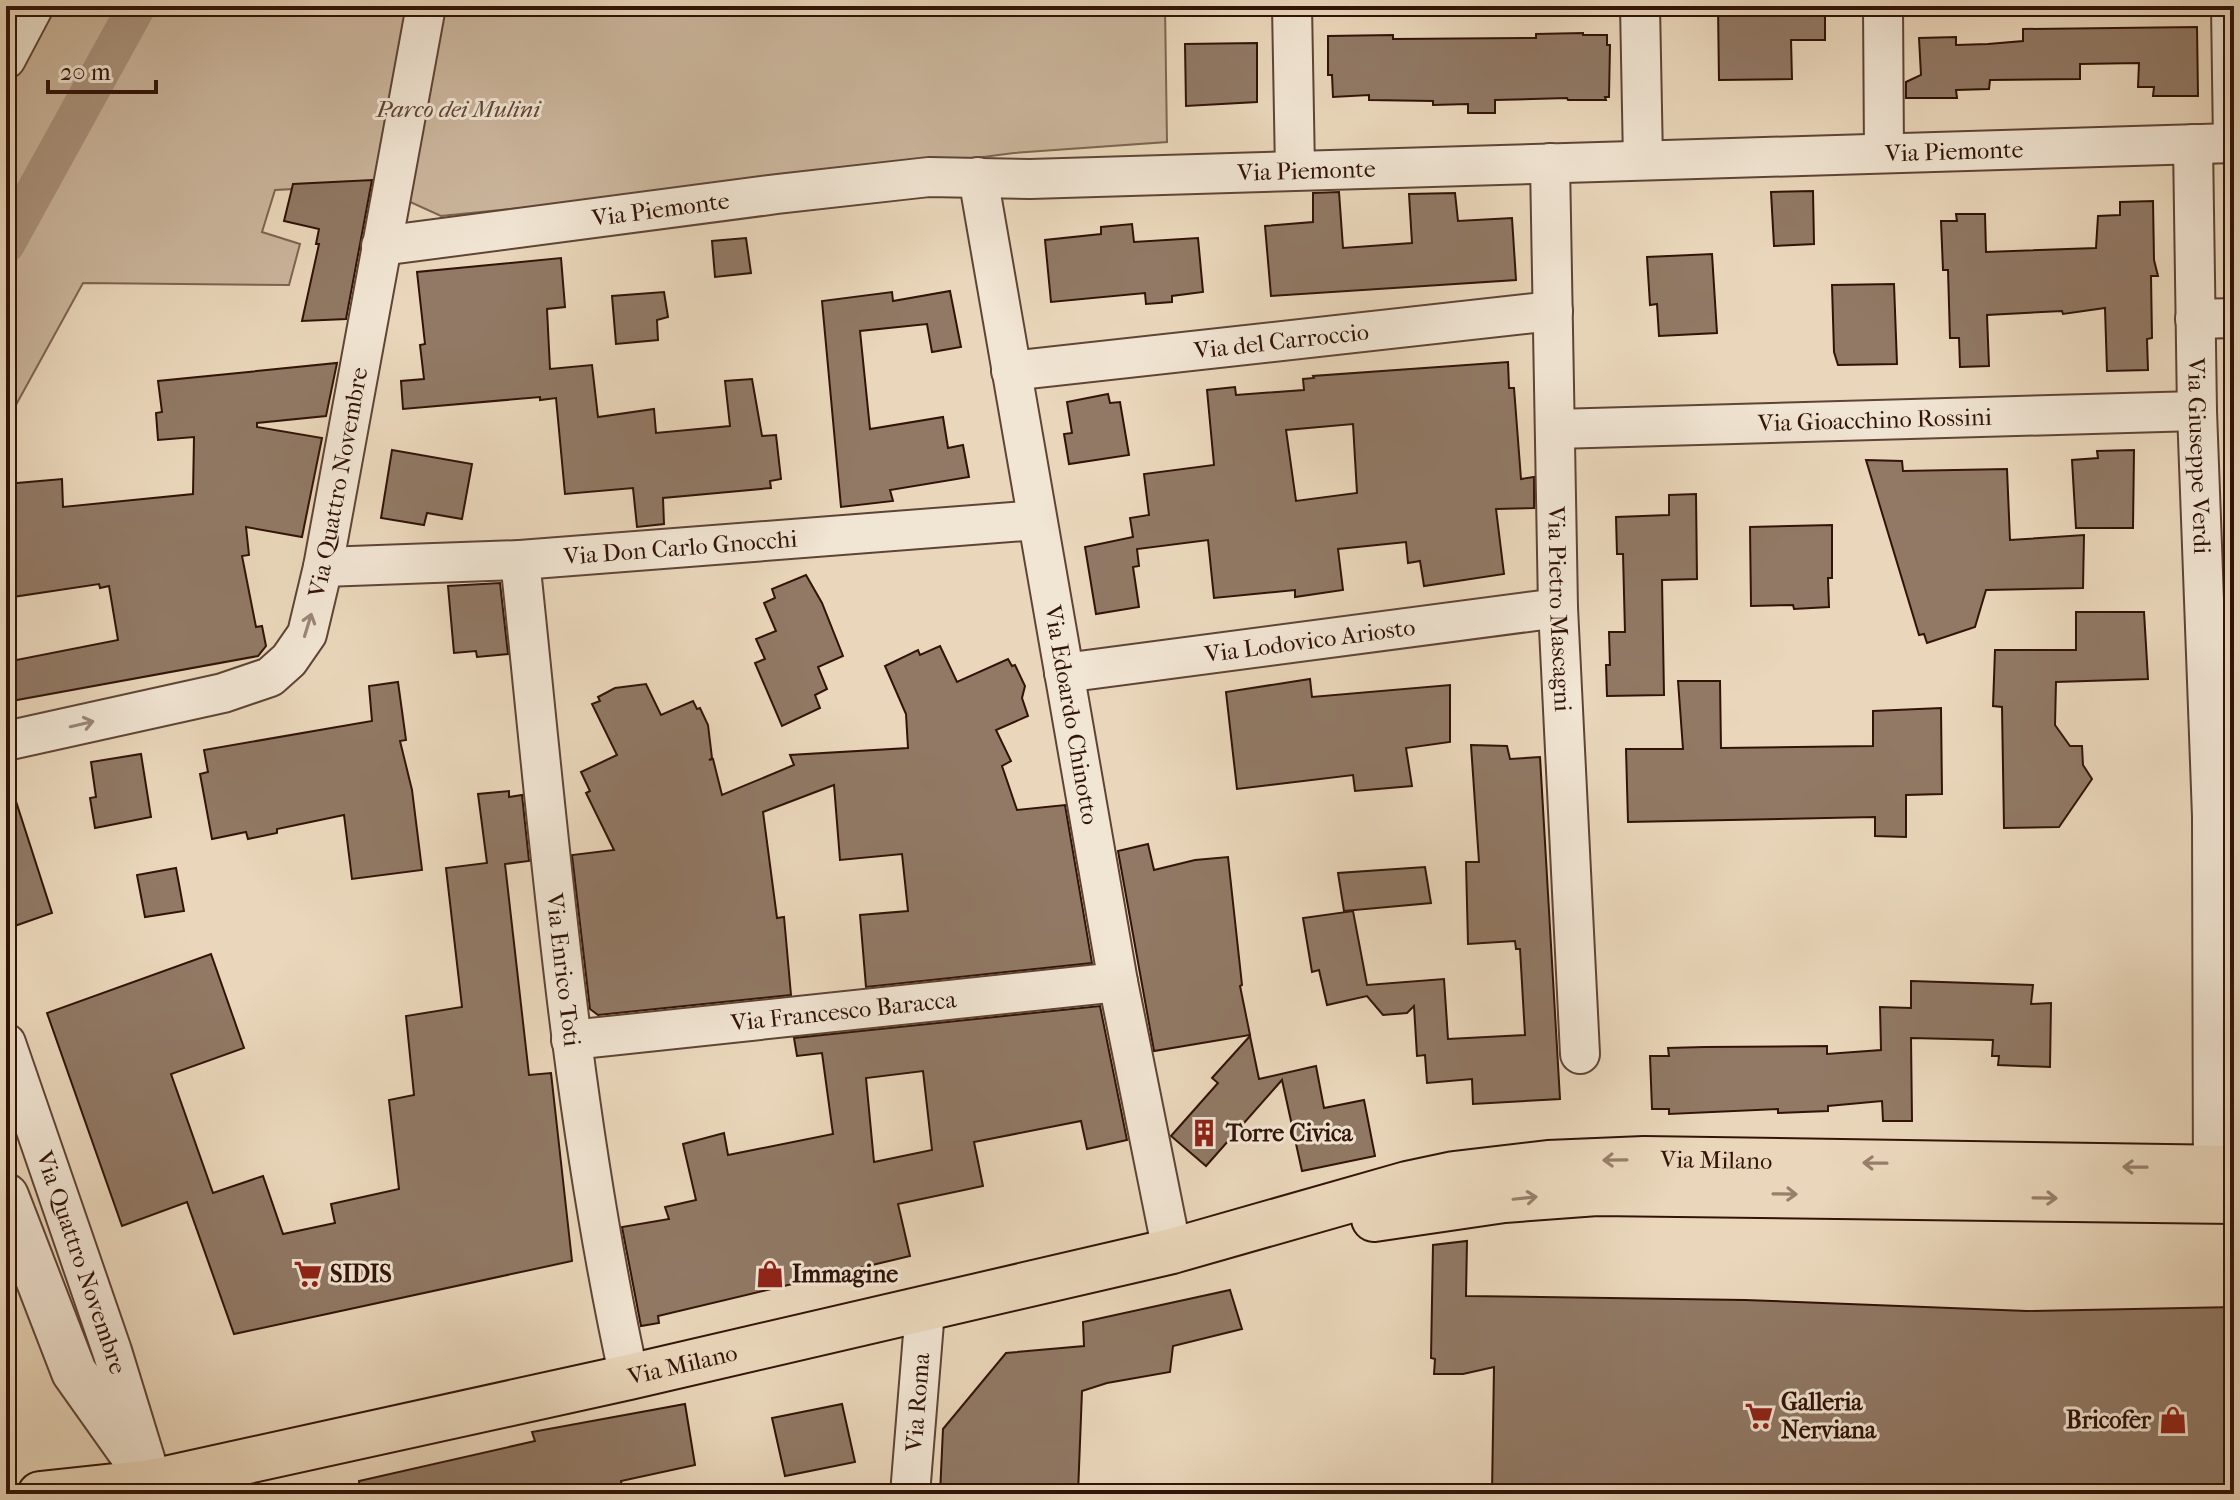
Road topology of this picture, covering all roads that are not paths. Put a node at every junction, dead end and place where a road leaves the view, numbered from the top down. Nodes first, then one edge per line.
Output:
1 (34, 6) edge
2 (426, 6) edge
3 (1292, 6) edge
4 (1640, 6) edge
5 (1883, 6) edge
6 (2231, 6) edge
7 (6, 59) edge
8 (2234, 143) edge
9 (2193, 144) junction
10 (1884, 153) junction
11 (1643, 160) junction
12 (1550, 163) junction
13 (1295, 170) junction
14 (978, 177) junction
15 (381, 246) junction
16 (1553, 311) junction
17 (2234, 318) edge
18 (2195, 319) junction
19 (1011, 371) junction
20 (2197, 411) junction
21 (1555, 429) junction
22 (1037, 520) junction
23 (520, 560) junction
24 (323, 567) junction
25 (1558, 608) junction
26 (1064, 673) junction
27 (6, 741) edge
28 (2223, 815) edge
29 (1118, 982) junction
30 (571, 1040) junction
31 (6, 1043) edge
32 (1580, 1054) dead end
33 (2224, 1185) edge
34 (6, 1196) edge
35 (1191, 1246) junction
36 (925, 1310) junction
37 (629, 1377) junction
38 (154, 1488) edge
39 (40, 1494) edge
40 (910, 1494) edge

1 - 7 street
2 - 15 street, Via Quattro Novembre
3 - 13 street
4 - 11 street
5 - 10 street
6 - 8 street
8 - 9 street, Via Piemonte
9 - 10 street, Via Piemonte
9 - 18 street, Via Giuseppe Verdi
10 - 11 street, Via Piemonte
11 - 12 street, Via Piemonte
12 - 13 street, Via Piemonte
12 - 16 street, Via Pietro Mascagni
13 - 14 street, Via Piemonte
14 - 15 street, Via Piemonte
14 - 19 street, Via Edoardo Chinotto
15 - 24 street, Via Quattro Novembre
16 - 19 street, Via del Carroccio
16 - 21 street, Via Pietro Mascagni
17 - 18 street
18 - 20 street, Via Giuseppe Verdi
19 - 22 street, Via Edoardo Chinotto
20 - 21 street, Via Gioacchino Rossini
20 - 28 street, Via Giuseppe Verdi
21 - 25 street, Via Pietro Mascagni
22 - 23 street, Via Don Carlo Gnocchi
22 - 26 street, Via Edoardo Chinotto
23 - 24 street, Via Don Carlo Gnocchi
23 - 30 street, Via Enrico Toti
27 -> 24 street, Via Quattro Novembre
25 - 26 street, Via Lodovico Ariosto
25 - 32 street, Via Pietro Mascagni
26 - 29 street, Via Edoardo Chinotto
28 - 33 street, Via Giuseppe Verdi
29 - 30 street, Via Francesco Baracca
29 - 35 street, Via Edoardo Chinotto
30 - 37 street, Via Enrico Toti
31 - 38 street, Via Quattro Novembre
33 - 35 main road, Via Milano
34 - 38 street
35 - 36 main road, Via Milano
36 - 37 main road, Via Milano
36 - 40 street, Via Roma
37 - 38 main road, Via Milano
38 - 39 main road, Via Milano

